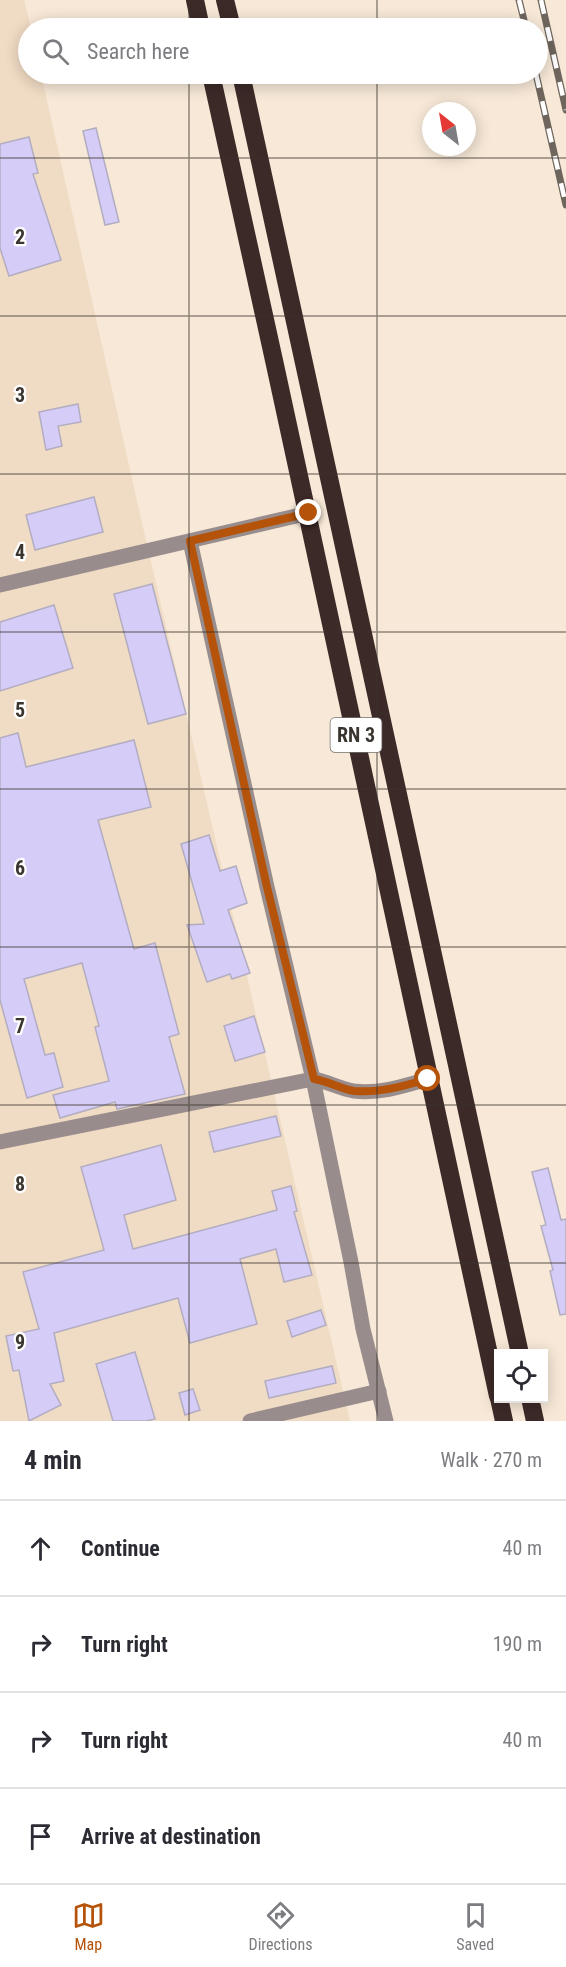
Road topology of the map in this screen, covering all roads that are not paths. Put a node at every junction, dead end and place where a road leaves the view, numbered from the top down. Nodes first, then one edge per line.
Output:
1 (195, 0) edge
2 (225, 0) edge
3 (199, 18) edge
4 (230, 18) edge
5 (213, 84) edge
6 (243, 84) edge
7 (309, 513) junction
8 (190, 541) junction
9 (0, 585) edge
10 (314, 1079) junction
11 (428, 1079) junction
12 (0, 1142) edge
13 (519, 1349) edge
14 (494, 1375) edge
15 (379, 1391) junction
16 (500, 1403) edge
17 (531, 1403) edge
18 (250, 1421) edge
19 (387, 1421) edge
20 (504, 1421) edge
21 (535, 1421) edge

1 - 3 highway
2 - 4 highway
5 - 7 highway, RN 3
6 - 13 highway, RN 3
7 - 8 street
7 - 11 highway, RN 3
8 - 9 street
8 - 10 street
10 - 11 street
10 - 12 street
10 - 15 street
11 - 14 highway, RN 3
15 - 18 street
15 - 19 street
16 - 20 highway, RN 3
17 - 21 highway

